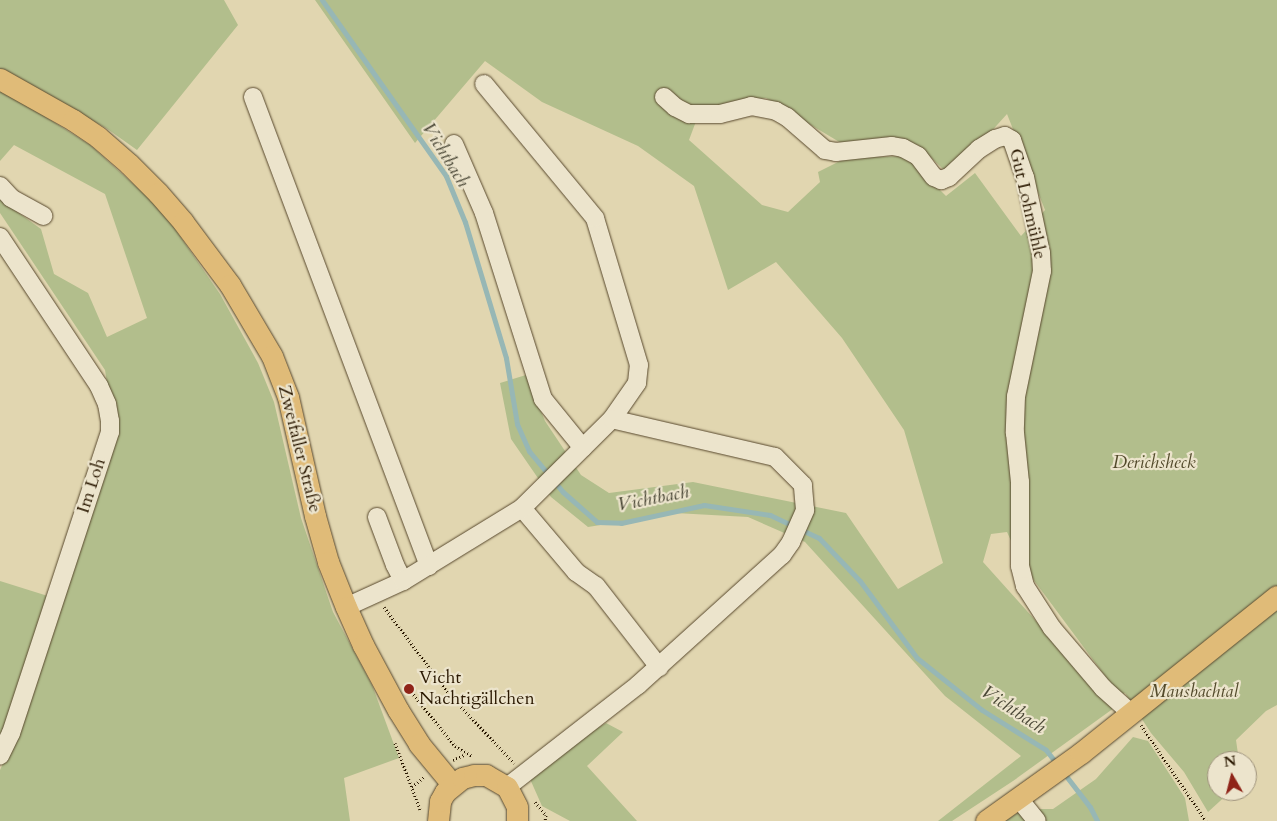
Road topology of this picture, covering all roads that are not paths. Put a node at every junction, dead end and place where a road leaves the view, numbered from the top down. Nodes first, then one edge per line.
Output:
1 (0, 78) edge
2 (484, 84) dead end
3 (664, 96) dead end
4 (253, 97) dead end
5 (454, 144) dead end
6 (0, 186) edge
7 (43, 216) dead end
8 (0, 237) edge
9 (612, 419) junction
10 (583, 448) junction
11 (522, 508) junction
12 (377, 517) dead end
13 (430, 566) junction
14 (403, 581) junction
15 (1277, 596) edge
16 (346, 607) junction
17 (659, 667) junction
18 (1131, 714) junction
19 (0, 756) edge
20 (513, 782) junction
21 (452, 784) junction
22 (1019, 800) junction
23 (429, 816) edge
24 (517, 821) edge
25 (986, 821) edge
26 (1036, 821) edge

1 - 16 main road, Zweifaller Straße
2 - 9 street
3 - 18 street, Gut Lohmühle
4 - 13 street
5 - 10 street
6 - 7 street
8 - 19 street, Im Loh
9 - 10 street
9 - 17 street
10 - 11 street
11 - 13 street
11 - 17 street
12 - 14 street
13 - 14 street
14 - 16 street
15 - 18 main road
16 - 21 main road, Zweifaller Straße
17 - 20 street
18 - 22 main road
20 - 21 main road
20 - 24 main road
21 - 23 main road
22 - 25 main road
22 - 26 street

